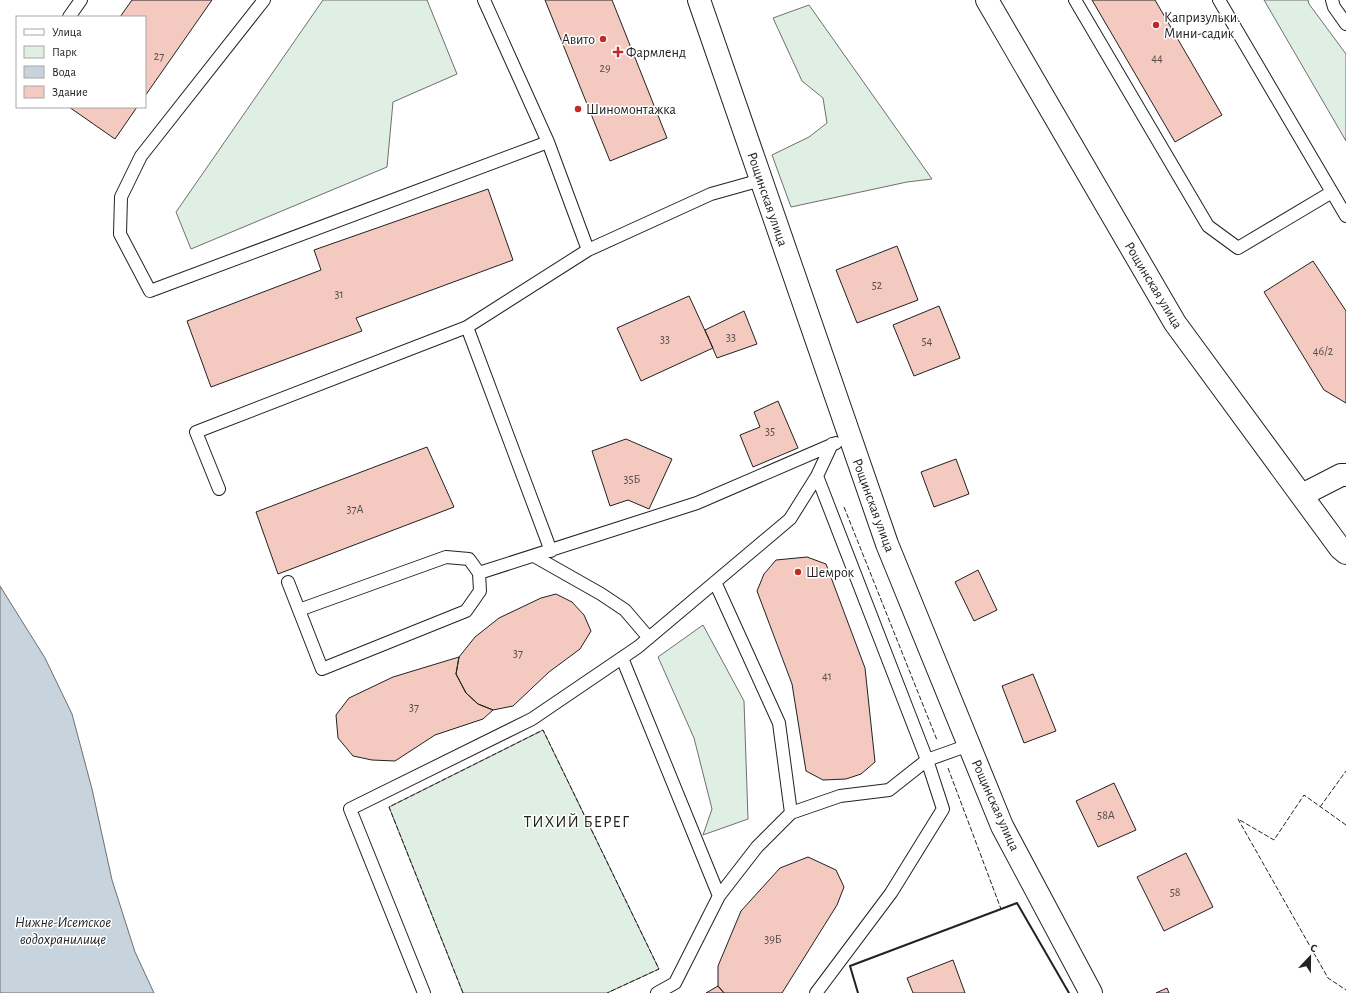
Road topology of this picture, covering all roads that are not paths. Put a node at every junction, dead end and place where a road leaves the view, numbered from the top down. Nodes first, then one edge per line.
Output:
1 (81, 0) edge
2 (264, 0) edge
3 (484, 0) edge
4 (699, 0) edge
5 (987, 0) edge
6 (1075, 0) edge
7 (1219, 0) edge
8 (1332, 0) edge
9 (70, 16) edge
10 (1346, 24) edge
11 (548, 142) junction
12 (761, 180) junction
13 (1332, 192) junction
14 (1346, 216) edge
15 (588, 250) junction
16 (467, 327) junction
17 (841, 441) junction
18 (1346, 475) edge
19 (817, 476) junction
20 (219, 489) dead end
21 (1302, 495) junction
22 (551, 551) junction
23 (1346, 553) edge
24 (534, 556) junction
25 (479, 573) junction
26 (288, 582) dead end
27 (715, 582) junction
28 (299, 610) junction
29 (649, 638) junction
30 (622, 658) junction
31 (969, 745) junction
32 (927, 760) junction
33 (790, 813) junction
34 (719, 896) junction
35 (424, 993) edge
36 (657, 993) edge
37 (816, 993) edge
38 (1090, 993) edge

1 - 9 lane
2 - 11 lane
3 - 11 lane
4 - 12 street, Рощинская улица
5 - 21 street, Рощинская улица
6 - 13 lane
7 - 13 lane
8 - 10 lane
11 - 15 lane
12 - 15 lane
12 - 17 street, Рощинская улица
13 - 14 lane
15 - 16 lane
16 - 20 lane
16 - 22 lane
17 - 19 lane
17 - 22 lane
17 - 31 street, Рощинская улица
18 - 21 street
19 - 27 lane
19 - 32 lane
21 - 23 street, Рощинская улица
22 - 24 lane
24 - 25 lane
24 - 29 lane
25 - 28 lane
25 - 28 lane
26 - 28 lane
27 - 29 lane
27 - 33 lane
29 - 30 lane
30 - 34 lane
30 - 35 lane
31 - 32 lane
31 - 38 street, Рощинская улица
32 - 33 lane
32 - 37 lane
33 - 34 lane
34 - 36 lane

